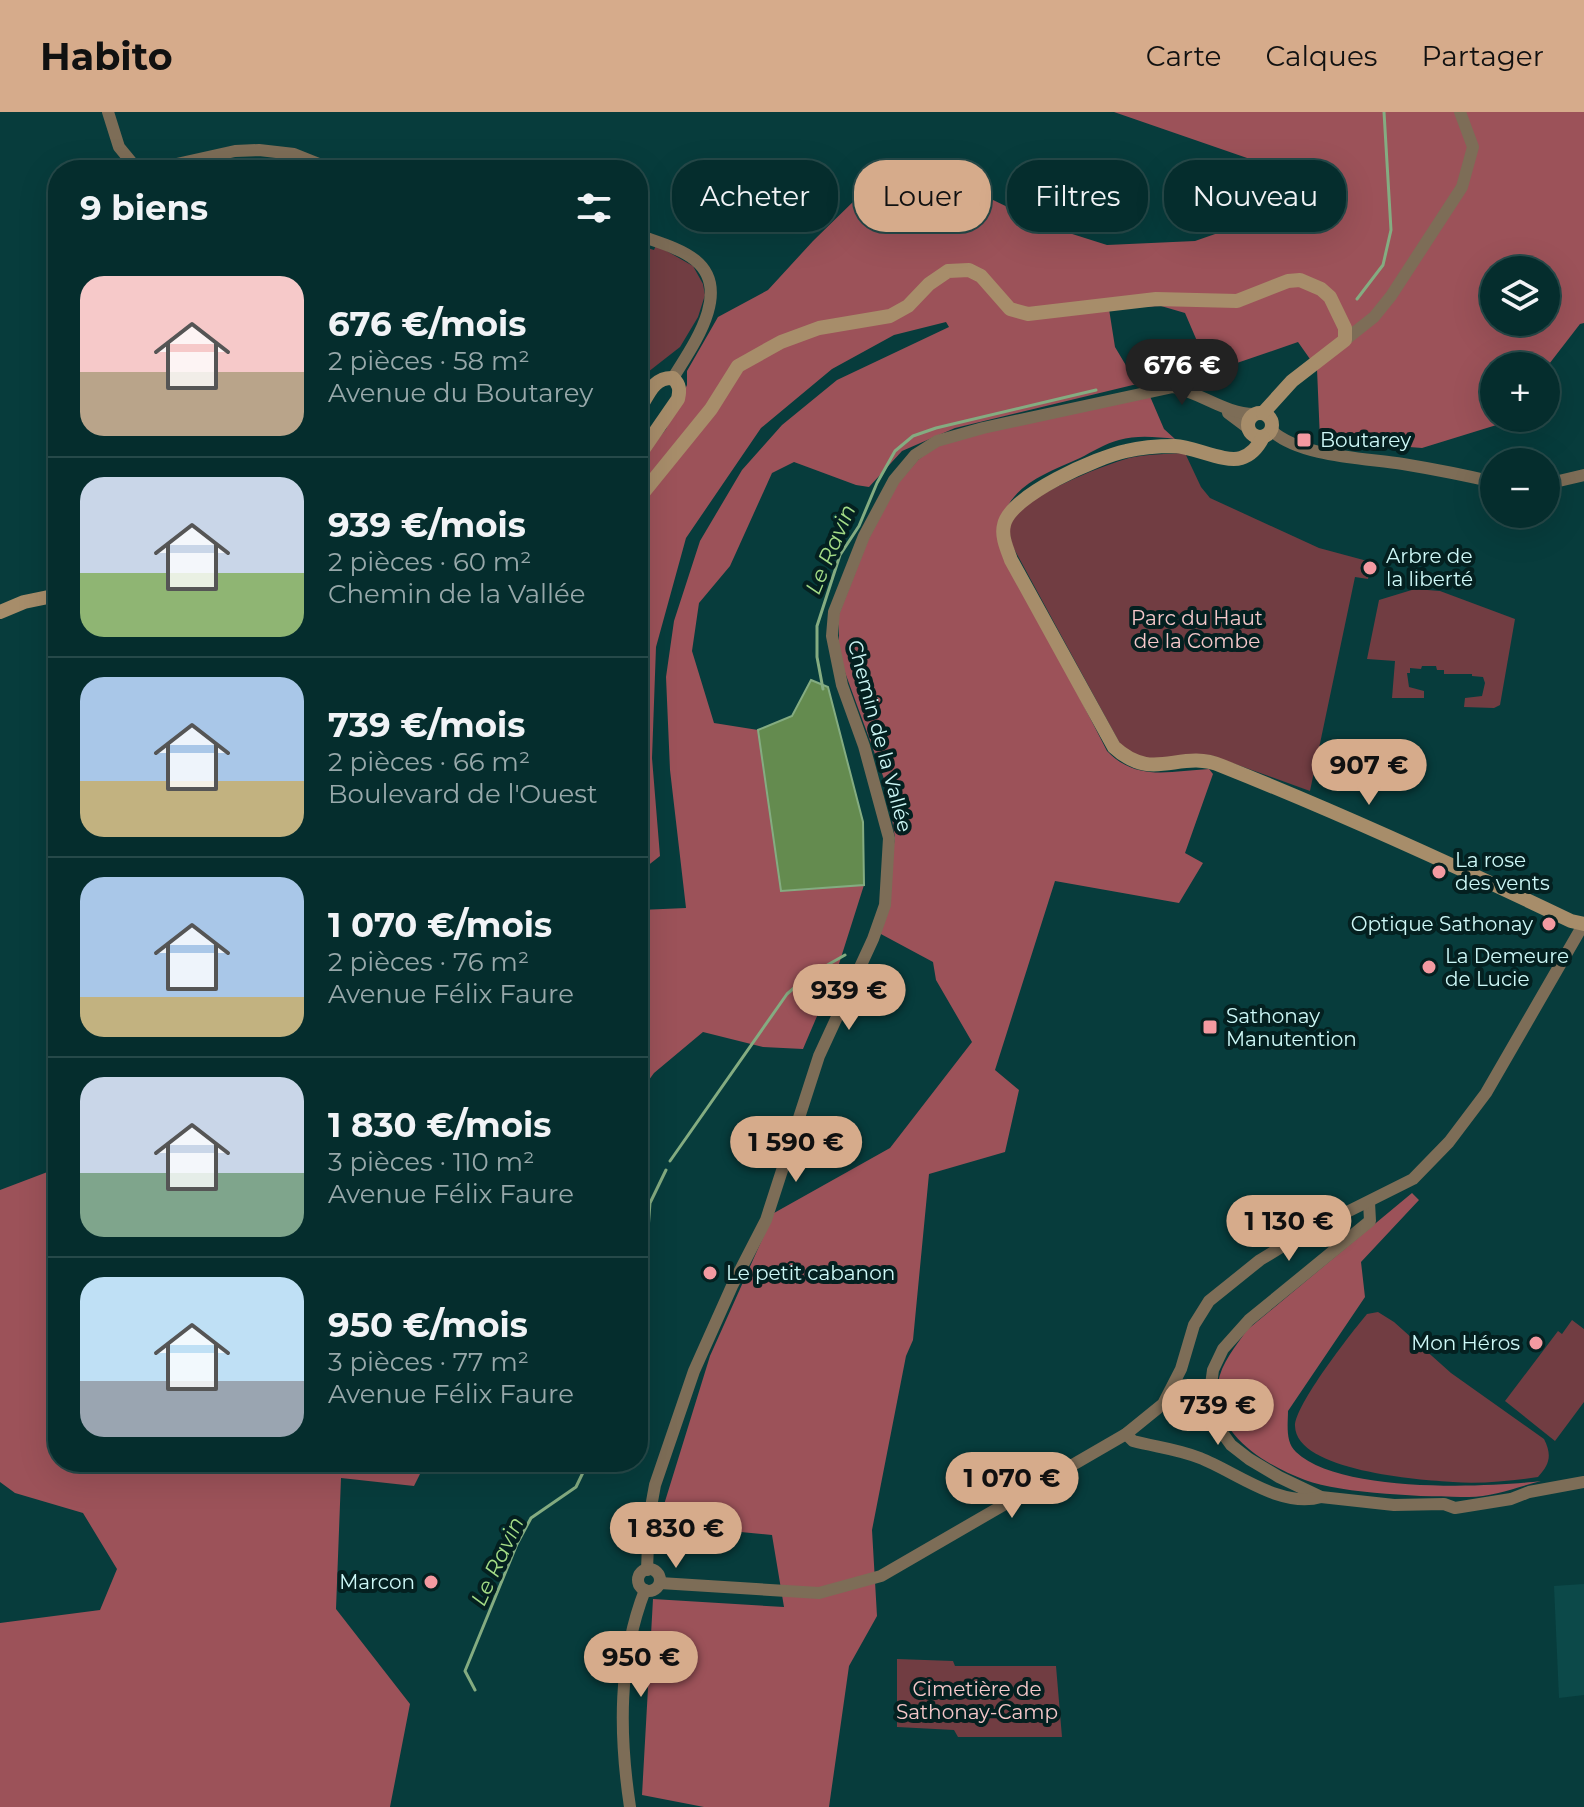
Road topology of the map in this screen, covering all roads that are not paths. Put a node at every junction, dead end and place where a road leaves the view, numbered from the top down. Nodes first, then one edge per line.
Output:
1 (108, 112) edge
2 (1460, 112) edge
3 (130, 160) edge
4 (194, 160) edge
5 (309, 160) edge
6 (648, 239) edge
7 (1345, 340) junction
8 (673, 378) junction
9 (648, 394) edge
10 (1261, 426) junction
11 (648, 442) edge
12 (1584, 475) edge
13 (1480, 479) edge
14 (1560, 481) edge
15 (648, 487) edge
16 (48, 597) edge
17 (0, 612) edge
18 (1584, 925) edge
19 (1369, 1202) junction
20 (1126, 1434) junction
21 (1584, 1482) edge
22 (1308, 1489) junction
23 (1321, 1497) junction
24 (1292, 1498) junction
25 (647, 1570) junction
26 (660, 1583) junction
27 (645, 1590) junction
28 (630, 1807) edge

1 - 3 street
2 - 7 street
4 - 5 street
6 - 8 street
7 - 10 main road
7 - 15 main road
8 - 9 main road
8 - 11 main road
10 - 13 street, Chemin de la Vallée
10 - 18 main road
10 - 25 street, Chemin de la Vallée
12 - 14 street
16 - 17 main road
18 - 19 street
19 - 20 street
19 - 22 street
20 - 24 street
20 - 26 street
21 - 23 street
22 - 23 street
22 - 24 street
23 - 24 street
25 - 26 street
25 - 27 street
26 - 27 street
27 - 28 street

